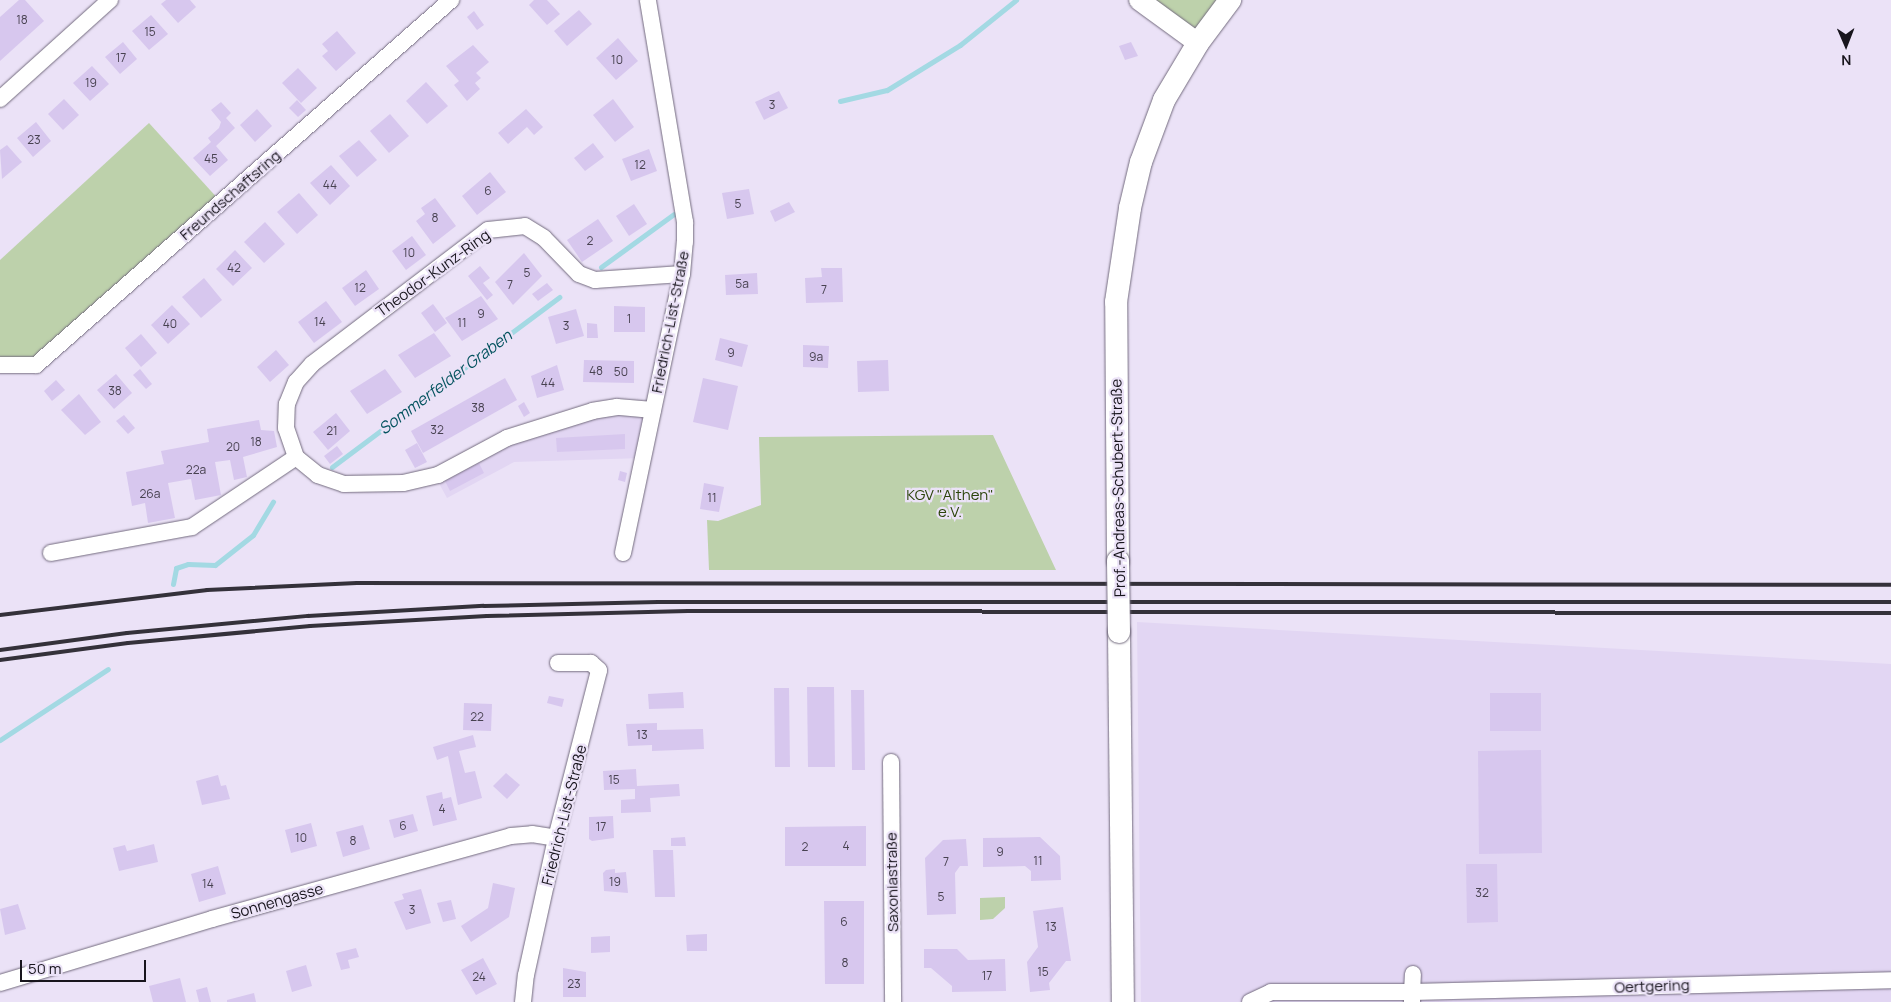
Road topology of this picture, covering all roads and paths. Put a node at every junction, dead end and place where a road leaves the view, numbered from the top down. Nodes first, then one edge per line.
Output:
1 (110, 0) edge
2 (451, 0) edge
3 (648, 0) edge
4 (1140, 0) edge
5 (1230, 0) edge
6 (1198, 43) junction
7 (0, 99) edge
8 (682, 274) junction
9 (0, 366) edge
10 (653, 410) junction
11 (296, 457) junction
12 (51, 553) dead end
13 (623, 553) dead end
14 (558, 664) dead end
15 (891, 762) dead end
16 (556, 838) junction
17 (1412, 974) dead end
18 (1891, 980) edge
19 (0, 983) edge
20 (1412, 997) edge
21 (523, 1002) edge
22 (893, 1002) edge
23 (1123, 1002) edge
24 (1250, 1002) edge

1 - 7 street
2 - 9 street, Freundschaftsring
3 - 8 street, Friedrich-List-Straße
4 - 6 street
5 - 6 main road, Prof.-Andreas-Schubert-Straße
6 - 23 main road, Prof.-Andreas-Schubert-Straße, bridge
8 - 10 street, Friedrich-List-Straße
8 - 11 street, Theodor-Kunz-Ring
10 - 11 street
10 - 13 street, Friedrich-List-Straße
11 - 12 street
14 - 16 street, Friedrich-List-Straße
15 - 22 street, Saxoniastraße
16 - 19 street, Sonnengasse
16 - 21 street, Friedrich-List-Straße
17 - 20 street
18 - 20 street, Oertgering
20 - 24 street, Oertgering

